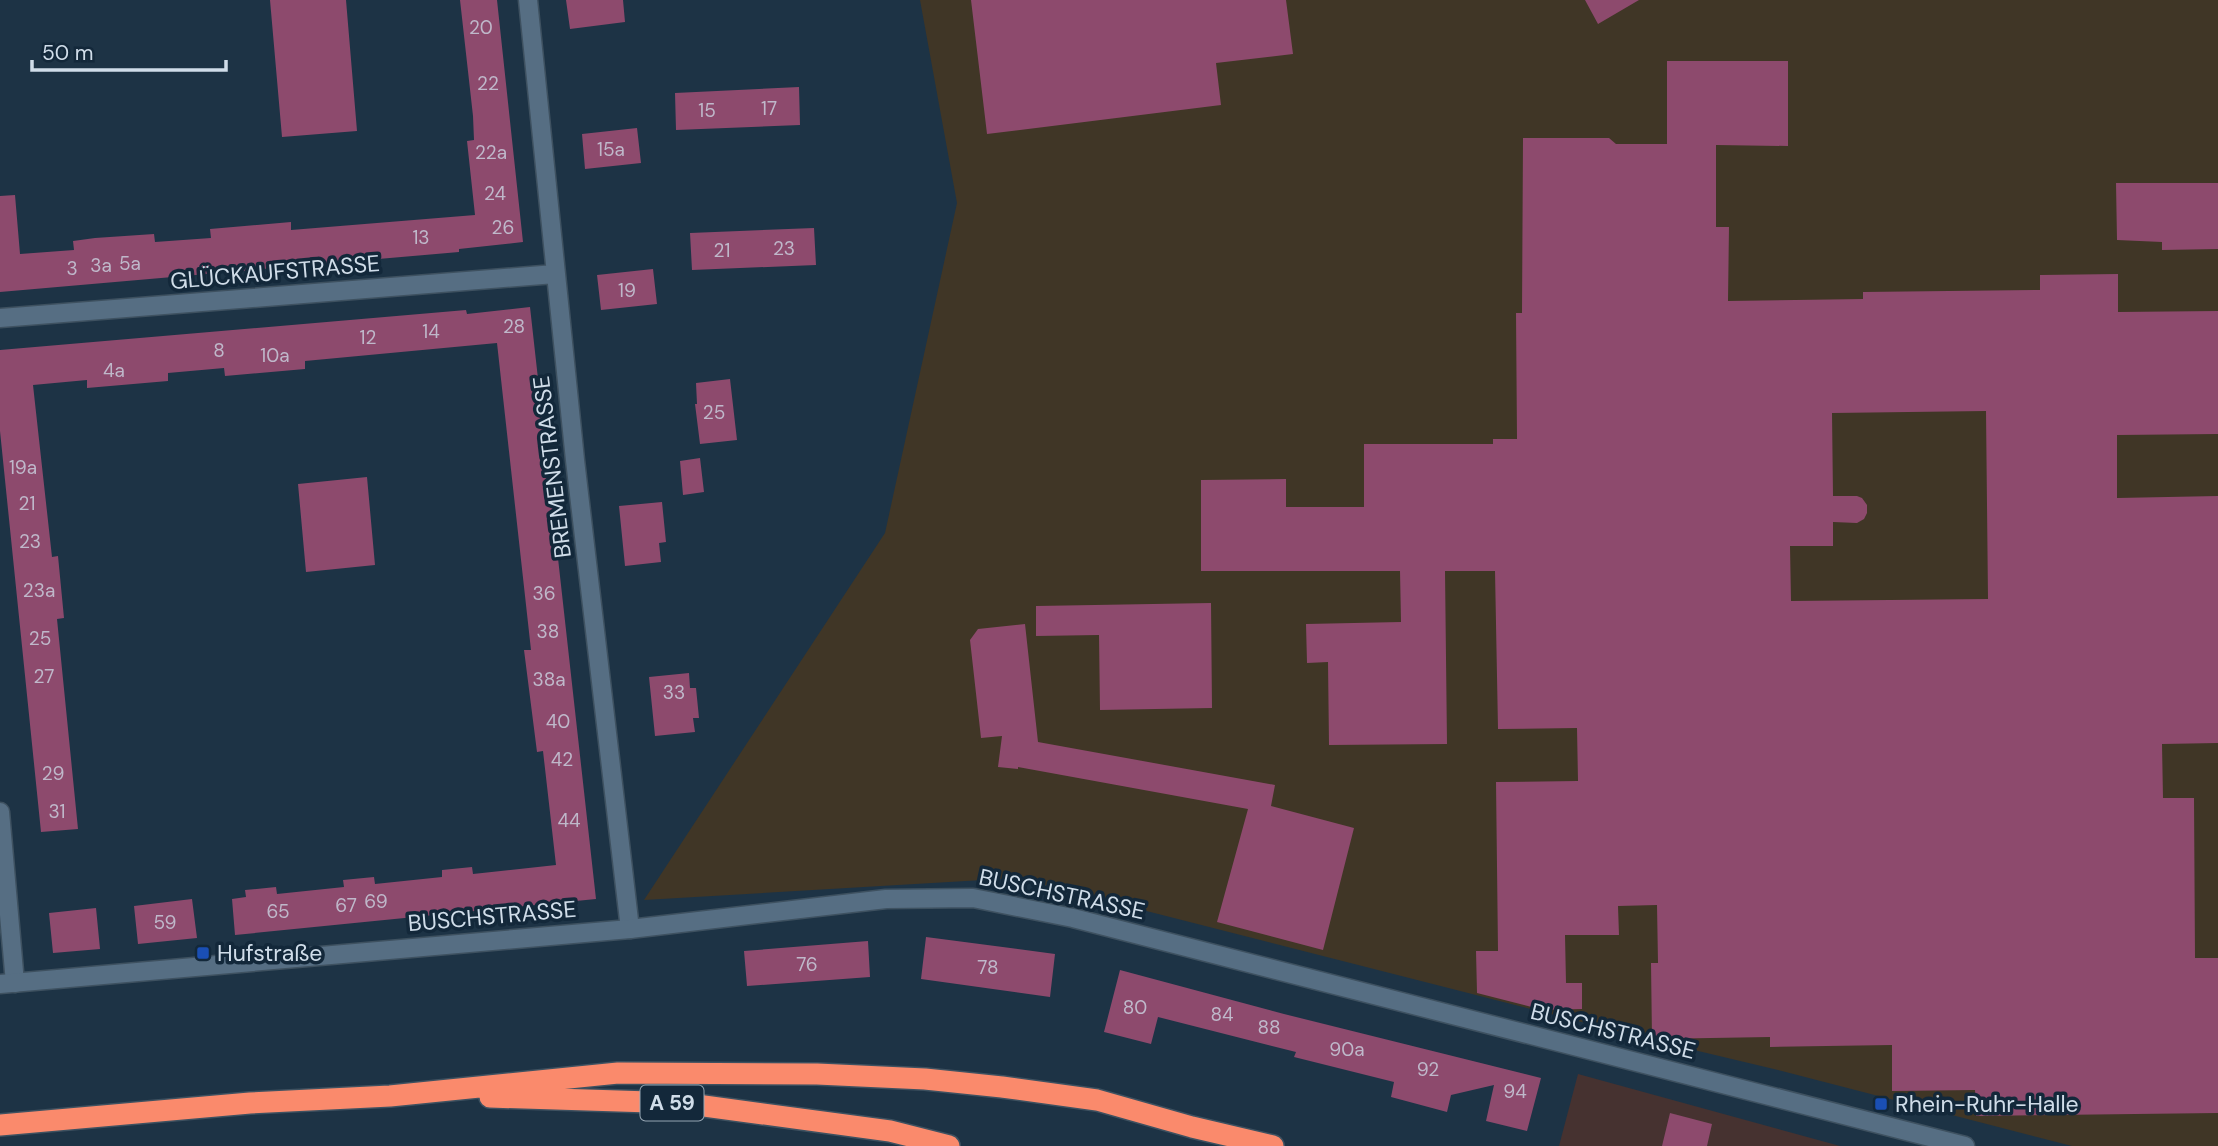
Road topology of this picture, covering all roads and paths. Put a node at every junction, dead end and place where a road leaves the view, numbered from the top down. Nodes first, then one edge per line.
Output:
1 (528, 0) edge
2 (555, 274) junction
3 (0, 318) edge
4 (0, 812) edge
5 (630, 929) junction
6 (8, 984) edge
7 (390, 1096) junction
8 (0, 1125) edge
9 (949, 1146) edge
10 (1273, 1146) edge
11 (1965, 1146) edge

1 - 2 street, BREMENSTRASSE
2 - 3 street, GLÜCKAUFSTRASSE
2 - 5 street, BREMENSTRASSE
4 - 6 street
5 - 6 street, BUSCHSTRASSE
5 - 11 street, BUSCHSTRASSE
7 - 8 highway, A 59
7 - 9 highway, A 59
7 - 10 highway

